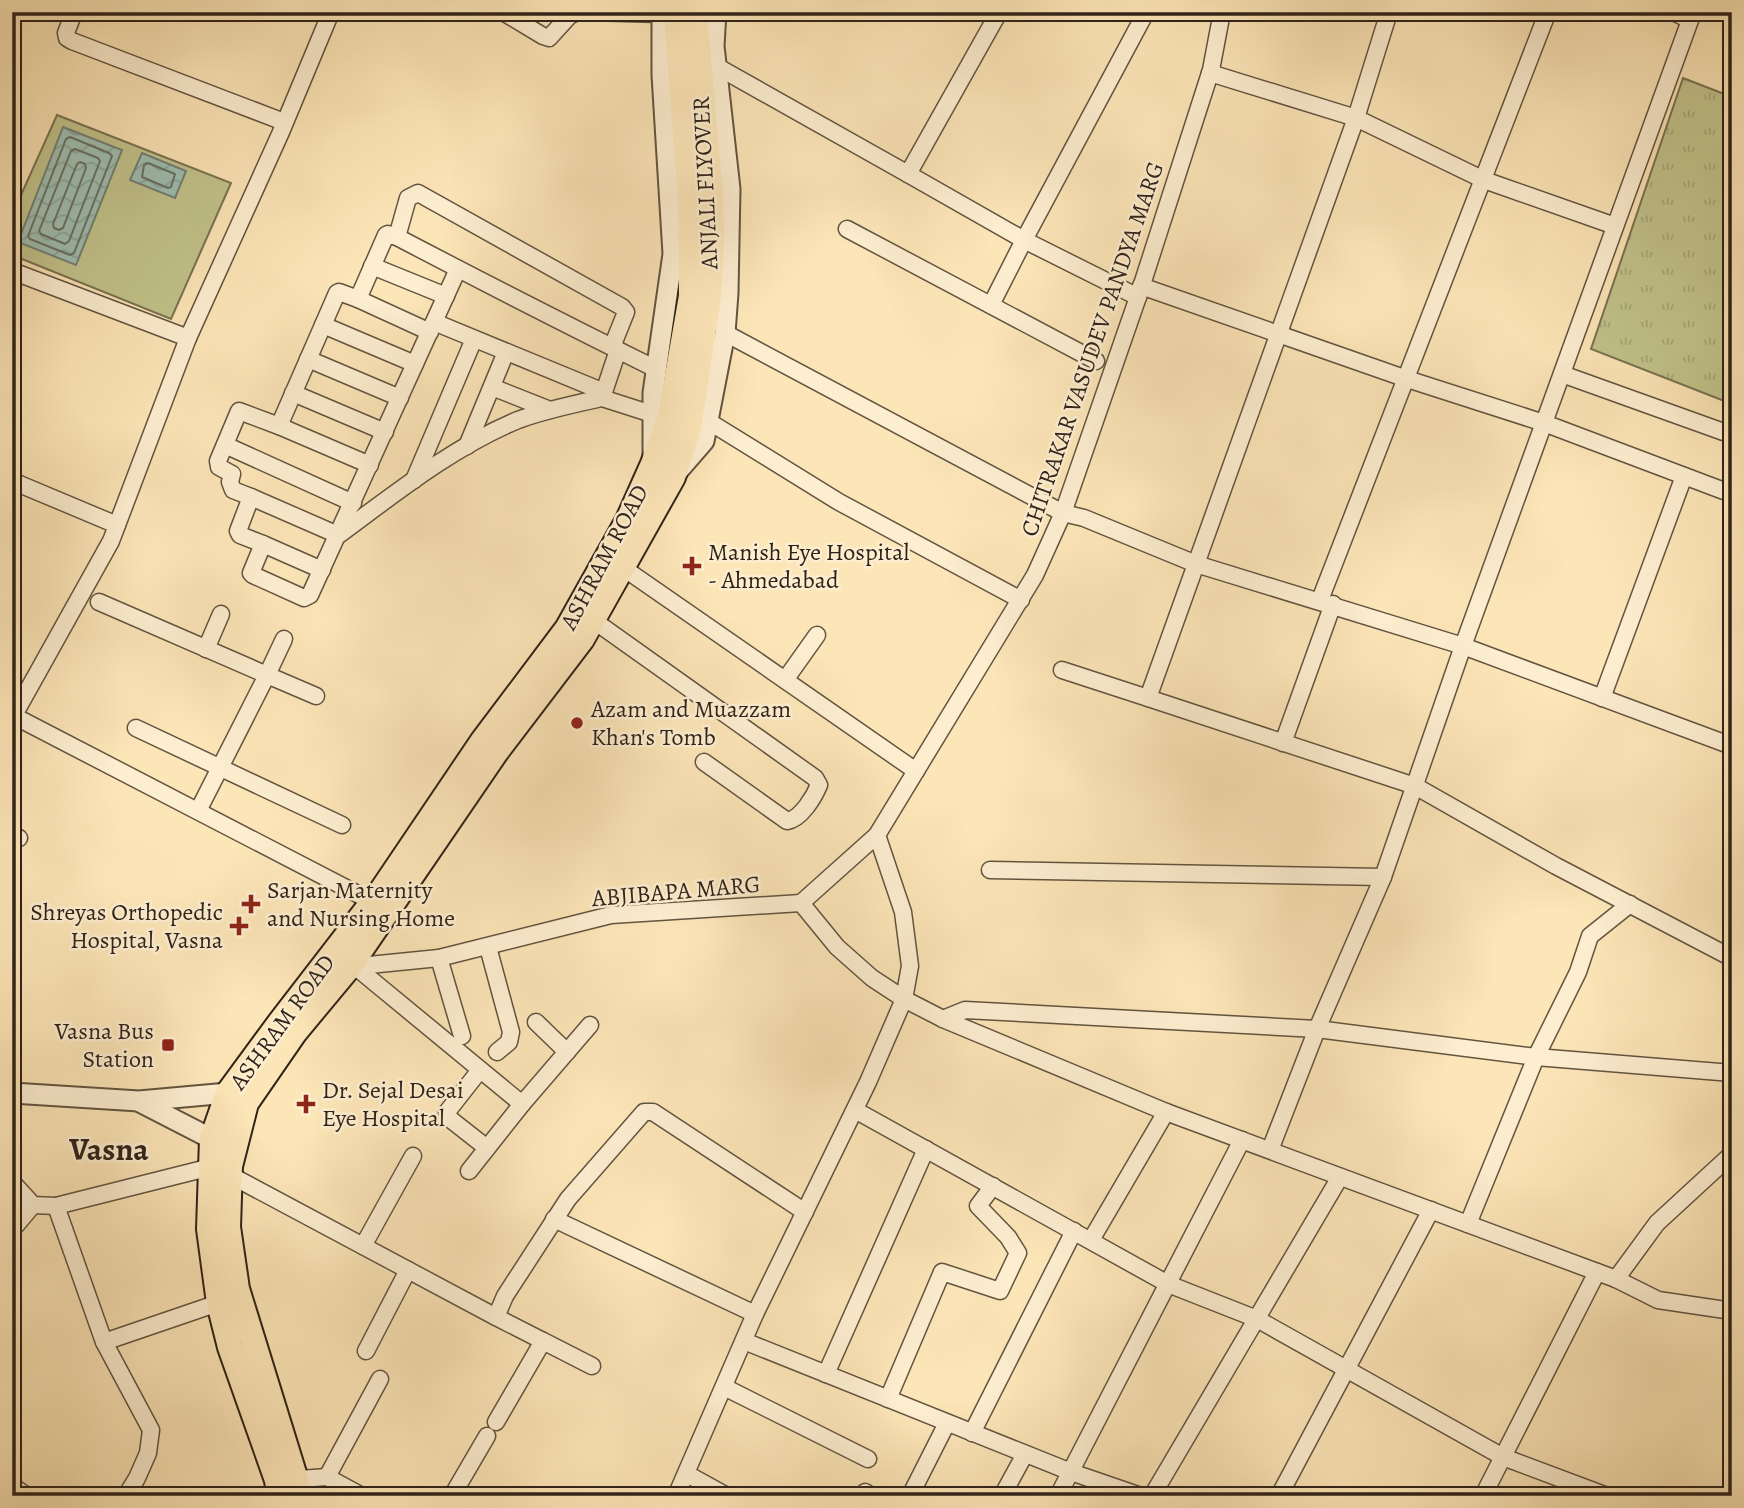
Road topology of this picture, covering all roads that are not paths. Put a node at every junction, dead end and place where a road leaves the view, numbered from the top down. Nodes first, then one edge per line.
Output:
1 (74, 12) edge
2 (331, 12) edge
3 (503, 12) edge
4 (577, 12) edge
5 (588, 12) edge
6 (697, 12) edge
7 (716, 12) edge
8 (999, 12) edge
9 (1146, 12) edge
10 (1222, 12) edge
11 (1389, 12) edge
12 (1673, 12) edge
13 (667, 13) edge
14 (1691, 16) edge
15 (1545, 19) dead end
16 (716, 66) junction
17 (1210, 73) junction
18 (1356, 118) junction
19 (284, 121) junction
20 (908, 174) junction
21 (1483, 180) junction
22 (1615, 226) junction
23 (847, 229) dead end
24 (397, 237) junction
25 (1024, 240) junction
26 (372, 266) junction
27 (458, 269) junction
28 (12, 271) edge
29 (1139, 292) junction
30 (446, 296) junction
31 (358, 299) junction
32 (991, 305) junction
33 (323, 324) junction
34 (432, 327) junction
35 (725, 333) junction
36 (1279, 334) junction
37 (188, 338) junction
38 (474, 339) junction
39 (615, 349) junction
40 (506, 352) junction
41 (308, 359) junction
42 (1096, 360) dead end
43 (415, 364) junction
44 (656, 369) junction
45 (1562, 374) junction
46 (1407, 379) junction
47 (492, 387) junction
48 (293, 393) junction
49 (603, 395) junction
50 (400, 398) junction
51 (550, 410) junction
52 (679, 420) junction
53 (1544, 423) junction
54 (279, 426) junction
55 (385, 432) junction
56 (1732, 435) edge
57 (225, 445) junction
58 (467, 446) junction
59 (370, 465) junction
60 (663, 471) junction
61 (1684, 476) junction
62 (414, 480) junction
63 (12, 481) edge
64 (1732, 494) edge
65 (251, 497) junction
66 (353, 503) junction
67 (1063, 513) junction
68 (117, 525) junction
69 (338, 535) junction
70 (263, 544) junction
71 (1196, 564) junction
72 (622, 567) junction
73 (322, 570) junction
74 (1021, 600) junction
75 (99, 602) dead end
76 (1327, 602) junction
77 (221, 614) dead end
78 (593, 620) junction
79 (817, 635) dead end
80 (285, 639) dead end
81 (1463, 646) junction
82 (206, 649) junction
83 (1062, 670) dead end
84 (267, 675) junction
85 (785, 680) junction
86 (316, 696) dead end
87 (1148, 698) junction
88 (1602, 698) junction
89 (13, 715) edge
90 (136, 728) dead end
91 (1283, 743) junction
92 (1732, 746) edge
93 (704, 762) dead end
94 (220, 767) junction
95 (916, 771) junction
96 (1415, 786) junction
97 (198, 811) junction
98 (342, 825) dead end
99 (877, 835) junction
100 (990, 870) dead end
101 (1383, 877) junction
102 (373, 902) junction
103 (802, 904) junction
104 (1630, 904) junction
105 (488, 947) junction
106 (439, 958) junction
107 (1732, 958) edge
108 (353, 967) junction
109 (904, 999) junction
110 (943, 1019) junction
111 (536, 1022) dead end
112 (590, 1025) dead end
113 (1317, 1029) junction
114 (462, 1036) dead end
115 (498, 1052) dead end
116 (567, 1052) junction
117 (1536, 1057) junction
118 (480, 1070) junction
119 (1732, 1073) edge
120 (12, 1093) edge
121 (237, 1098) junction
122 (139, 1101) junction
123 (523, 1104) junction
124 (855, 1110) junction
125 (1166, 1112) junction
126 (1242, 1140) junction
127 (224, 1143) junction
128 (487, 1148) junction
129 (926, 1149) junction
130 (1270, 1150) junction
131 (1732, 1154) edge
132 (413, 1156) dead end
133 (220, 1171) junction
134 (469, 1171) dead end
135 (1340, 1177) junction
136 (12, 1182) edge
137 (993, 1186) junction
138 (33, 1205) junction
139 (56, 1206) junction
140 (1431, 1210) junction
141 (806, 1212) junction
142 (554, 1219) junction
143 (1468, 1224) junction
144 (12, 1230) edge
145 (1074, 1231) junction
146 (1091, 1240) junction
147 (363, 1246) junction
148 (408, 1270) junction
149 (1597, 1272) junction
150 (1616, 1279) junction
151 (1168, 1283) junction
152 (230, 1300) junction
153 (1732, 1311) edge
154 (755, 1314) junction
155 (496, 1317) junction
156 (1257, 1319) junction
157 (543, 1341) junction
158 (744, 1341) junction
159 (104, 1342) junction
160 (366, 1351) dead end
161 (592, 1366) dead end
162 (1348, 1370) junction
163 (826, 1374) junction
164 (380, 1379) dead end
165 (724, 1387) junction
166 (888, 1399) junction
167 (496, 1422) dead end
168 (947, 1423) junction
169 (972, 1433) junction
170 (487, 1436) dead end
171 (1025, 1454) junction
172 (1503, 1457) junction
173 (868, 1459) dead end
174 (1071, 1472) junction
175 (687, 1474) junction
176 (327, 1477) junction
177 (12, 1486) edge
178 (288, 1488) edge
179 (1600, 1494) edge
180 (27, 1496) edge
181 (126, 1496) edge
182 (362, 1496) edge
183 (452, 1496) edge
184 (676, 1496) edge
185 (727, 1496) edge
186 (911, 1496) edge
187 (1002, 1496) edge
188 (1058, 1496) edge
189 (1140, 1496) edge
190 (1152, 1496) edge
191 (1279, 1496) edge
192 (1483, 1496) edge

1 - 19 street
2 - 19 street
3 - 4 street
5 - 13 street
6 - 52 main road, ANJALI FLYOVER
7 - 16 street
8 - 20 street
9 - 25 street
10 - 17 street, CHITRAKAR VASUDEV PANDYA MARG
11 - 18 street
12 - 14 street
13 - 44 street
13 - 52 main road, ANJALI FLYOVER
14 - 22 street
15 - 21 street
16 - 20 street
16 - 35 street
17 - 18 street
17 - 29 street, CHITRAKAR VASUDEV PANDYA MARG
18 - 21 street
18 - 36 street
19 - 37 street
20 - 25 street
21 - 22 street
21 - 46 street
22 - 45 street
23 - 32 street
24 - 26 street
24 - 27 street
24 - 39 street
25 - 29 street
25 - 32 street
26 - 30 street
26 - 31 street
27 - 30 street
27 - 39 street
28 - 37 street
29 - 36 street
29 - 67 street, CHITRAKAR VASUDEV PANDYA MARG
30 - 34 street
31 - 33 street
31 - 34 street
32 - 42 street
33 - 41 street
33 - 43 street
34 - 38 street
34 - 43 street
35 - 52 street
35 - 67 street
36 - 46 street
36 - 71 street
37 - 68 street
38 - 40 street
38 - 62 street
39 - 44 street
39 - 49 street
40 - 47 street
40 - 49 street
41 - 48 street
41 - 50 street
43 - 50 street
44 - 52 street
45 - 53 street
45 - 56 street
46 - 53 street
46 - 76 street
47 - 51 street
47 - 58 street
48 - 54 street
48 - 55 street
49 - 51 street
49 - 52 street
50 - 55 street
51 - 58 street
52 - 60 main road, ANJALI FLYOVER
52 - 60 street
52 - 74 street
53 - 61 street
53 - 81 street
54 - 57 street
54 - 59 street
55 - 59 street
57 - 65 street
57 - 66 street
58 - 62 street
59 - 66 street
60 - 72 main road, ASHRAM ROAD
60 - 102 main road, ASHRAM ROAD
61 - 64 street
61 - 88 street
62 - 69 street
63 - 68 street
65 - 69 street
65 - 70 street
66 - 69 street
67 - 71 street
67 - 74 street, CHITRAKAR VASUDEV PANDYA MARG
68 - 89 street
69 - 73 street
70 - 73 street
70 - 73 street
71 - 76 street
71 - 87 street
72 - 78 main road, ASHRAM ROAD
72 - 85 street
74 - 95 street, CHITRAKAR VASUDEV PANDYA MARG
75 - 82 street
76 - 81 street
76 - 91 street
77 - 82 street
78 - 93 street
78 - 108 main road, ASHRAM ROAD
79 - 85 street
80 - 84 street
81 - 88 street
81 - 96 street
82 - 84 street
83 - 87 street
84 - 86 street
84 - 94 street
85 - 95 street
87 - 91 street
88 - 92 street
89 - 97 street
90 - 94 street
91 - 96 street
94 - 97 street
94 - 98 street
95 - 99 street, CHITRAKAR VASUDEV PANDYA MARG
96 - 101 street
96 - 104 street
97 - 102 street
99 - 103 street, CHITRAKAR VASUDEV PANDYA MARG
99 - 109 street
100 - 101 street
101 - 113 street
102 - 121 main road, ASHRAM ROAD
103 - 105 street, ABJIBAPA MARG
103 - 109 street
104 - 107 street
104 - 117 street
105 - 106 street, ABJIBAPA MARG
105 - 115 street
106 - 108 street, ABJIBAPA MARG
106 - 114 street
108 - 118 street
108 - 121 main road, ASHRAM ROAD
109 - 110 street
109 - 124 street
110 - 113 street
110 - 125 street
111 - 116 street
112 - 116 street
113 - 117 street
113 - 130 street
116 - 123 street
117 - 119 street
117 - 143 street
118 - 123 street
118 - 128 street
120 - 122 street
121 - 122 street
121 - 127 main road, ASHRAM ROAD
122 - 127 street
123 - 128 street
124 - 129 street
124 - 141 street
125 - 126 street
125 - 146 street
126 - 130 street
126 - 151 street
127 - 133 main road, ASHRAM ROAD
128 - 134 street
129 - 137 street
129 - 163 street
130 - 135 street
131 - 150 street
132 - 147 street
133 - 139 street
133 - 147 street
133 - 152 main road, ASHRAM ROAD
135 - 140 street
135 - 156 street
136 - 138 street
137 - 145 street
137 - 166 street
138 - 139 street
138 - 144 street
139 - 159 street
140 - 143 street
140 - 162 street
141 - 142 street
141 - 154 street
142 - 154 street
142 - 155 street
143 - 149 street
145 - 146 street
145 - 169 street
146 - 151 street
147 - 148 street
148 - 155 street
148 - 160 street
149 - 150 street
149 - 172 street
150 - 153 street
151 - 156 street
151 - 174 street
152 - 159 street
152 - 178 main road, ASHRAM ROAD
154 - 158 street
155 - 157 street
156 - 162 street
156 - 190 street
157 - 161 street
157 - 167 street
158 - 163 street
158 - 165 street
159 - 181 street
162 - 172 street
162 - 191 street
163 - 166 street
164 - 176 street
165 - 173 street
165 - 175 street
166 - 168 street
168 - 169 street
168 - 186 street
169 - 171 street
170 - 183 street
171 - 174 street
171 - 187 street
172 - 179 street
172 - 192 street
174 - 188 street
174 - 189 street
175 - 184 street
175 - 185 street
176 - 178 street
176 - 182 street
177 - 180 street

